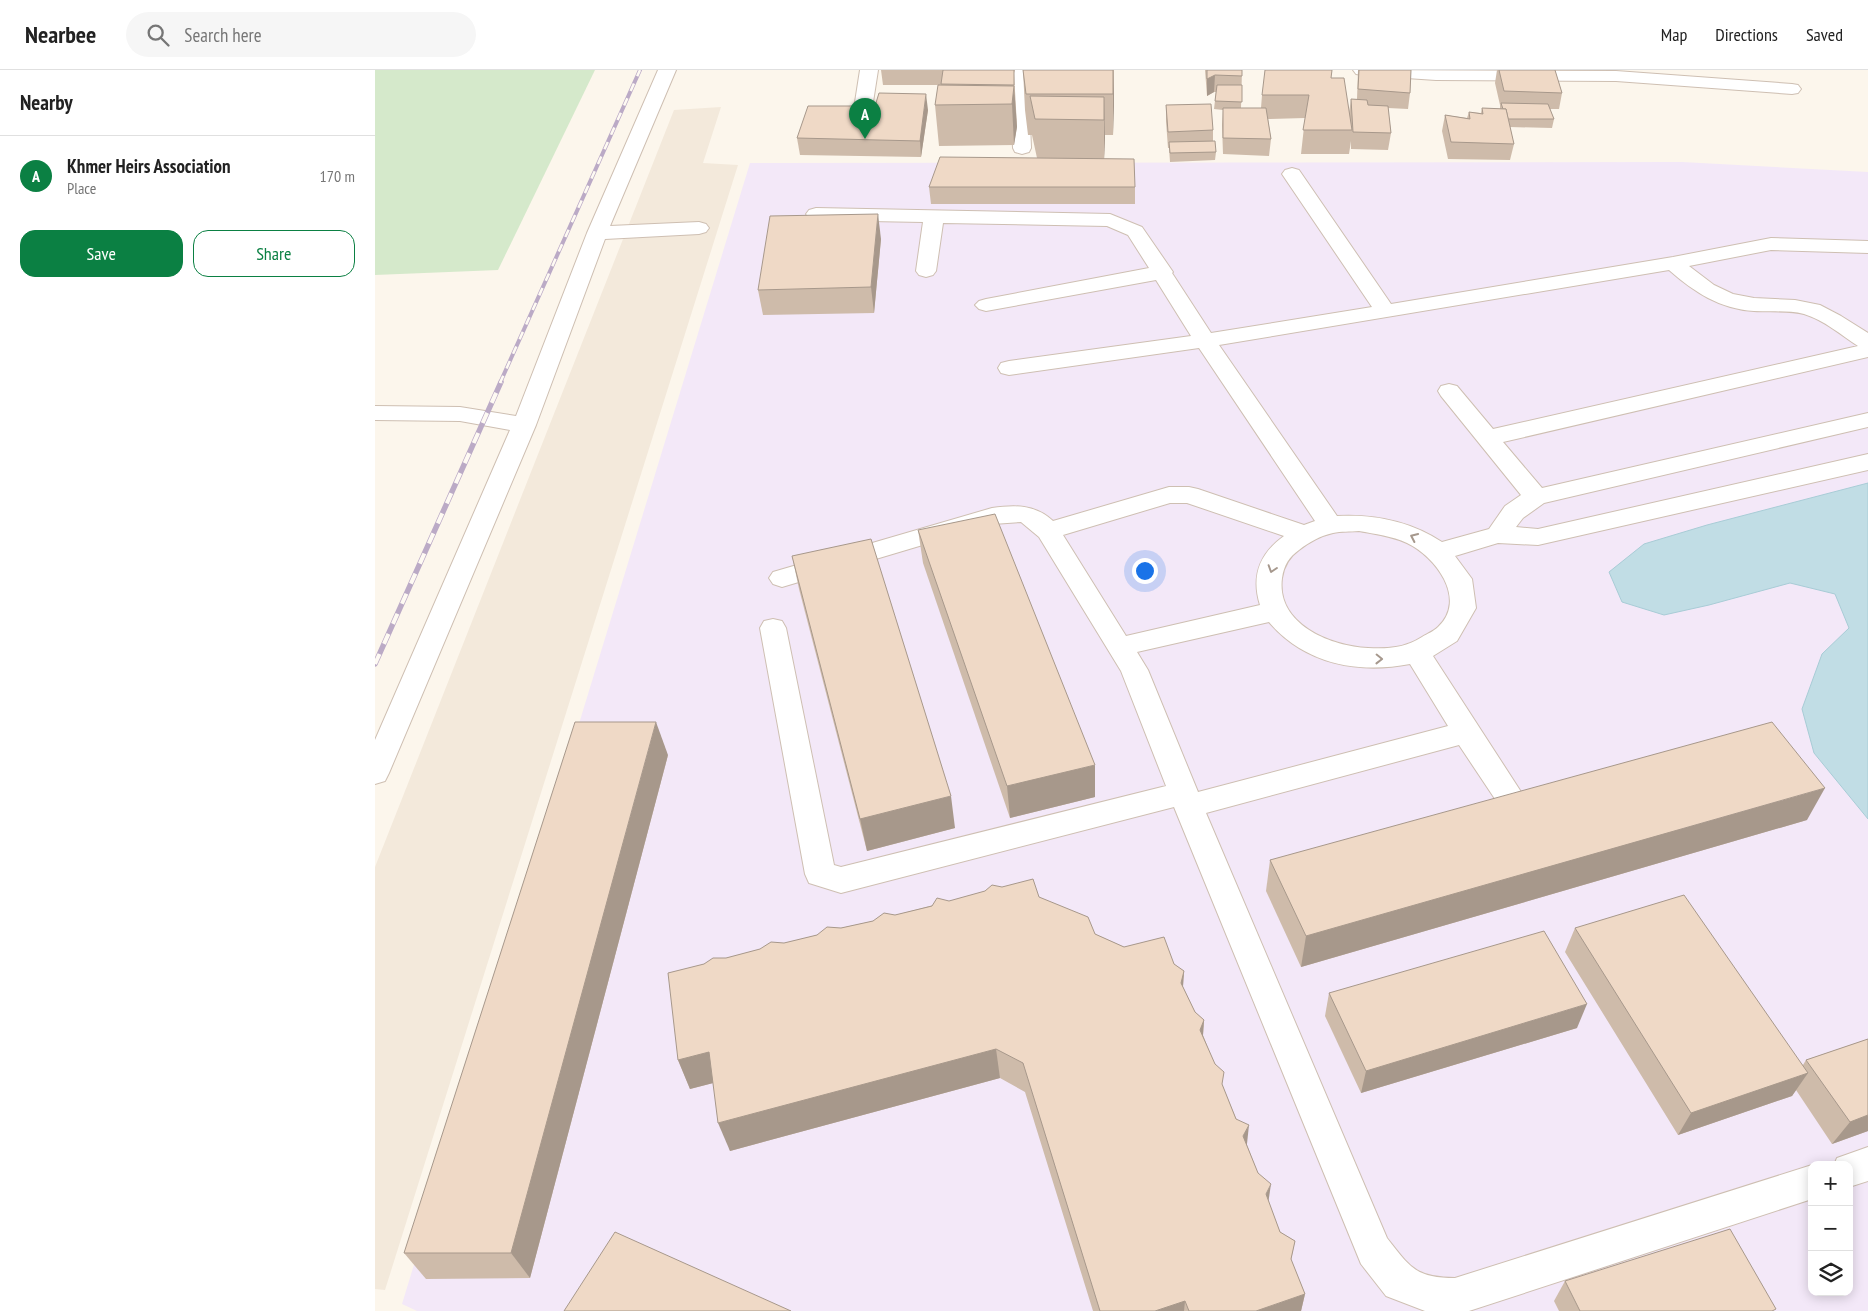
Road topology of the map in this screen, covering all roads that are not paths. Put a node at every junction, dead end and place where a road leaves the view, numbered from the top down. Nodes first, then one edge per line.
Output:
1 (667, 70) edge
2 (869, 70) edge
3 (1023, 70) edge
4 (1362, 70) edge
5 (1436, 72) edge
6 (1558, 73) edge
7 (1792, 89) dead end
8 (862, 115) edge
9 (1022, 148) dead end
10 (1292, 174) dead end
11 (816, 214) edge
12 (934, 217) junction
13 (699, 228) dead end
14 (597, 232) junction
15 (1868, 247) edge
16 (1673, 263) junction
17 (925, 271) dead end
18 (1163, 272) junction
19 (986, 305) dead end
20 (1385, 310) junction
21 (1205, 341) junction
22 (1868, 343) edge
23 (1868, 350) edge
24 (1009, 368) dead end
25 (1449, 391) dead end
26 (375, 413) edge
27 (1868, 420) edge
28 (525, 425) junction
29 (1489, 438) junction
30 (1868, 462) edge
31 (1536, 498) junction
32 (1330, 525) junction
33 (1048, 531) junction
34 (1304, 534) junction
35 (1498, 535) junction
36 (1439, 552) junction
37 (782, 578) dead end
38 (1275, 611) junction
39 (773, 628) dead end
40 (1119, 647) junction
41 (1417, 653) junction
42 (1465, 732) junction
43 (375, 773) edge
44 (1186, 800) junction
45 (1515, 806) edge
46 (1868, 1164) edge
47 (1853, 1169) edge
48 (1808, 1183) edge

1 - 14 street
2 - 8 street
3 - 9 street
4 - 5 street
5 - 6 street
6 - 7 street
10 - 20 street
11 - 12 street
12 - 17 street
12 - 18 street
13 - 14 street
14 - 28 street
15 - 16 street
16 - 20 street
16 - 22 street
18 - 19 street
18 - 21 street
20 - 21 street
21 - 24 street
21 - 32 street
23 - 29 street
25 - 29 street
26 - 28 street
27 - 31 street
28 - 43 street
29 - 31 street
30 - 35 street
31 - 35 street
32 - 34 street
36 -> 32 street
33 - 34 street
33 - 37 street
33 - 40 street
34 -> 38 street
35 - 36 street
36 - 41 street
38 - 40 street
38 -> 41 street
39 - 44 street
40 - 44 street
41 - 42 street
42 - 44 street
42 - 45 street
44 - 48 street
46 - 47 street

